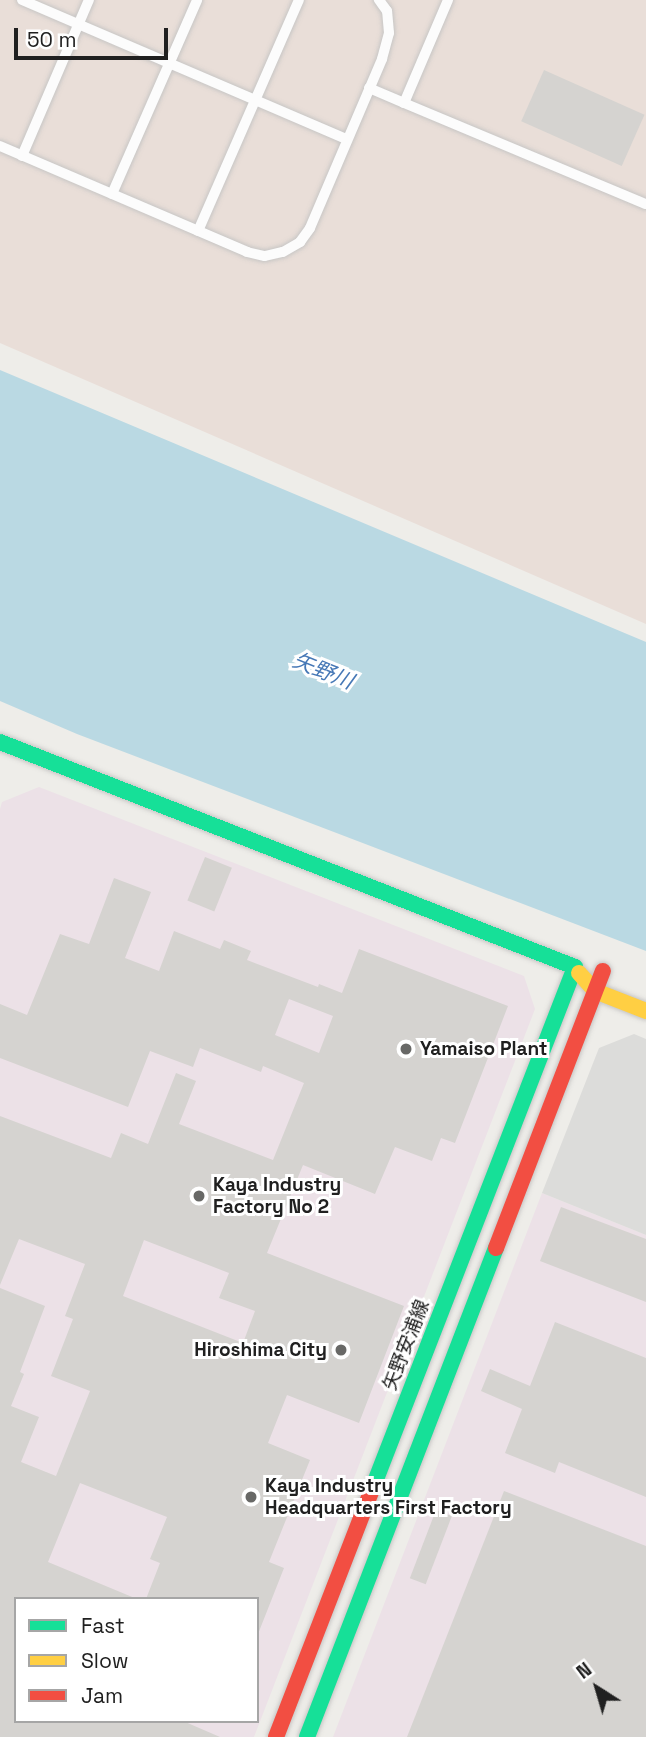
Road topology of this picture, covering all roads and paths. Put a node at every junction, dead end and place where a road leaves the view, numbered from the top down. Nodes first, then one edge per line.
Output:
1 (22, 0) edge
2 (89, 0) edge
3 (197, 0) edge
4 (299, 0) edge
5 (379, 0) edge
6 (446, 1) edge
7 (78, 24) junction
8 (169, 63) junction
9 (369, 88) junction
10 (256, 100) junction
11 (404, 103) junction
12 (347, 139) junction
13 (0, 146) edge
14 (22, 156) junction
15 (112, 194) junction
16 (646, 204) edge
17 (198, 231) junction
18 (0, 741) edge
19 (575, 967) junction
20 (594, 991) junction
21 (646, 1012) edge
22 (276, 1737) edge
23 (307, 1737) edge

1 - 7 lane
2 - 7 lane
3 - 8 lane
4 - 10 lane
5 - 9 lane
6 - 11 lane
7 - 8 lane
7 - 14 lane
8 - 10 lane
8 - 15 lane
9 - 11 lane
9 - 12 lane
10 - 12 lane
10 - 17 lane
11 - 16 lane
12 - 17 lane
13 - 14 lane
14 - 15 lane
15 - 17 lane
18 - 19 main road
19 - 20 main road
19 - 20 main road
19 - 22 main road, 矢野安浦線
20 - 21 main road
20 - 23 main road

